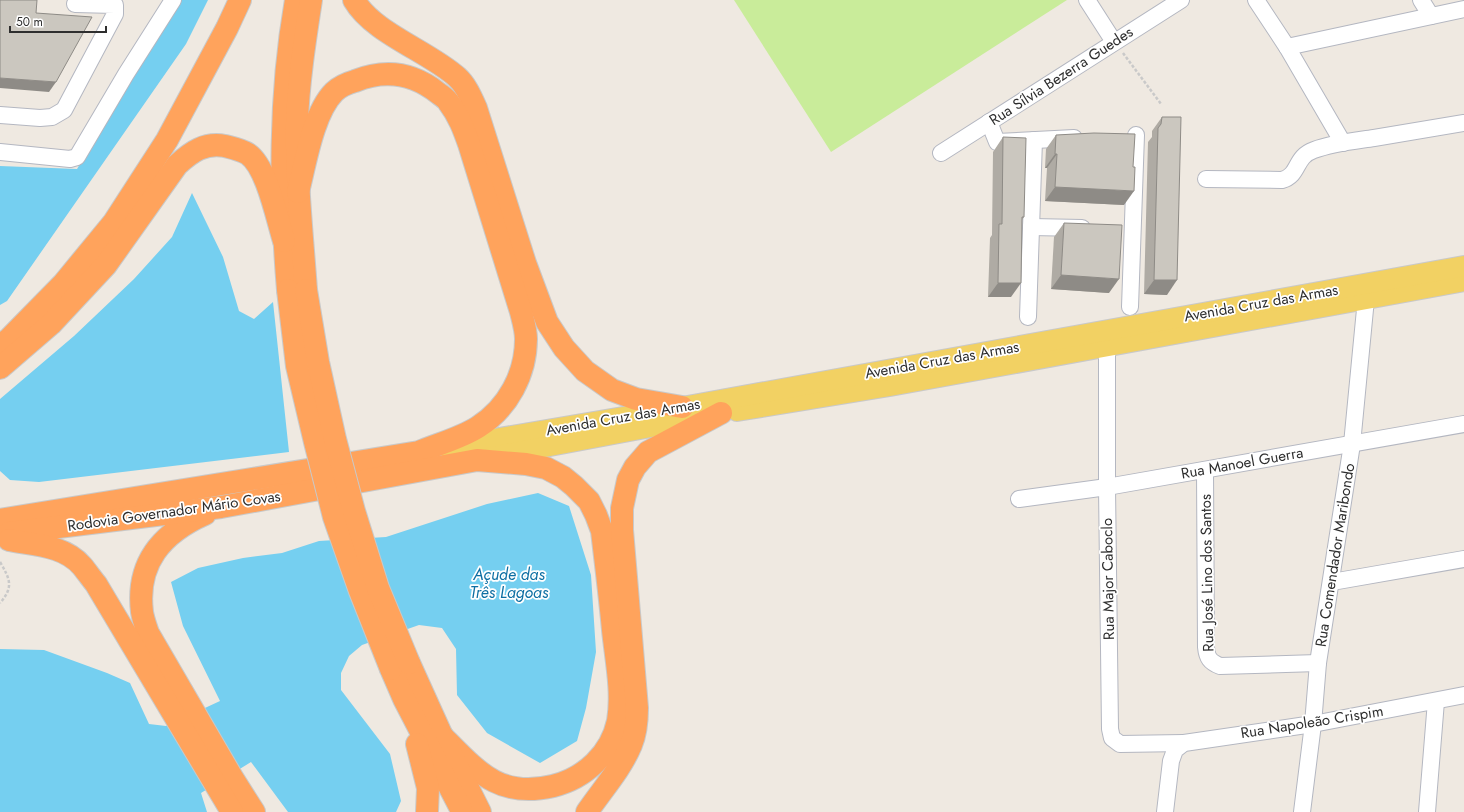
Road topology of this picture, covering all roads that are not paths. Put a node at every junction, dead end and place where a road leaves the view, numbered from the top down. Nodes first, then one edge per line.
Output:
1 (173, 0) edge
2 (240, 0) edge
3 (296, 0) edge
4 (311, 0) edge
5 (354, 0) edge
6 (1087, 0) edge
7 (1180, 0) edge
8 (1256, 0) edge
9 (1421, 0) edge
10 (75, 4) dead end
11 (1464, 9) edge
12 (1431, 16) junction
13 (1114, 42) junction
14 (1287, 47) junction
15 (0, 115) edge
16 (989, 122) junction
17 (1464, 123) edge
18 (1133, 135) edge
19 (1089, 137) edge
20 (1034, 140) junction
21 (1343, 143) junction
22 (0, 152) edge
23 (941, 153) dead end
24 (1206, 179) dead end
25 (298, 192) junction
26 (1031, 227) junction
27 (1094, 229) edge
28 (284, 241) junction
29 (1464, 266) edge
30 (1464, 281) edge
31 (297, 290) junction
32 (1366, 299) junction
33 (1130, 307) dead end
34 (1028, 317) dead end
35 (0, 346) edge
36 (1107, 346) junction
37 (0, 368) edge
38 (682, 407) junction
39 (721, 413) junction
40 (1464, 424) edge
41 (1352, 444) junction
42 (419, 452) junction
43 (477, 460) junction
44 (1205, 470) junction
45 (1107, 487) junction
46 (1019, 499) dead end
47 (221, 507) junction
48 (0, 509) edge
49 (62, 510) junction
50 (0, 520) edge
51 (0, 534) edge
52 (0, 538) edge
53 (1464, 559) edge
54 (1332, 582) junction
55 (1318, 663) junction
56 (400, 666) junction
57 (1464, 695) edge
58 (404, 699) junction
59 (1436, 701) junction
60 (185, 713) junction
61 (1313, 724) junction
62 (442, 736) junction
63 (1184, 743) junction
64 (225, 783) junction
65 (232, 812) edge
66 (254, 812) edge
67 (427, 812) edge
68 (463, 812) edge
69 (480, 812) edge
70 (587, 812) edge
71 (1165, 812) edge
72 (1302, 812) edge
73 (1428, 812) edge

1 - 22 street
2 - 35 highway
3 - 28 highway
4 - 25 highway
5 - 38 highway
6 - 13 street
7 - 13 street, Rua Sílvia Bezerra Guedes
8 - 14 street
9 - 12 street
10 - 15 street
11 - 12 street
12 - 14 street
13 - 16 street, Rua Sílvia Bezerra Guedes
14 - 21 street
16 - 20 street
16 - 23 street, Rua Sílvia Bezerra Guedes
17 - 21 street
18 - 33 street
19 - 20 street
20 - 26 street
21 - 24 street
25 - 31 highway
25 - 42 highway
26 - 27 street
26 - 34 street
28 - 31 highway
28 - 37 highway
29 - 38 main road, Avenida Cruz das Armas
30 - 32 main road, Avenida Cruz das Armas
31 - 56 highway, bridge
32 - 36 main road, Avenida Cruz das Armas
32 - 41 street, Rua Comendador Maribondo
36 - 39 main road, Avenida Cruz das Armas
36 - 45 street, Rua Major Caboclo
38 - 42 main road, Avenida Cruz das Armas
39 - 43 main road, Avenida Cruz das Armas
39 - 70 highway
40 - 41 street, Rua Manoel Guerra
41 - 44 street, Rua Manoel Guerra
41 - 54 street, Rua Comendador Maribondo
42 - 49 highway
43 - 47 highway, Rodovia Governador Mário Covas
43 - 62 highway, Rodovia Governador Mário Covas
44 - 45 street, Rua Manoel Guerra
44 - 55 street, Rua José Lino dos Santos
45 - 46 street, Rua Manoel Guerra
45 - 63 street, Rua Major Caboclo
47 - 51 highway, Rodovia Governador Mário Covas
47 - 60 highway
48 - 49 highway
49 - 50 highway
52 - 60 highway
53 - 54 street
54 - 55 street, Rua Comendador Maribondo
55 - 61 street, Rua Comendador Maribondo
56 - 58 highway
56 - 62 highway
57 - 59 street, Rua Napoleão Crispim
58 - 67 highway
58 - 68 highway
59 - 61 street, Rua Napoleão Crispim
59 - 73 street
60 - 64 highway
61 - 63 street, Rua Napoleão Crispim
61 - 72 street, Rua Comendador Maribondo
62 - 69 highway
63 - 71 street
64 - 65 highway
64 - 66 highway

